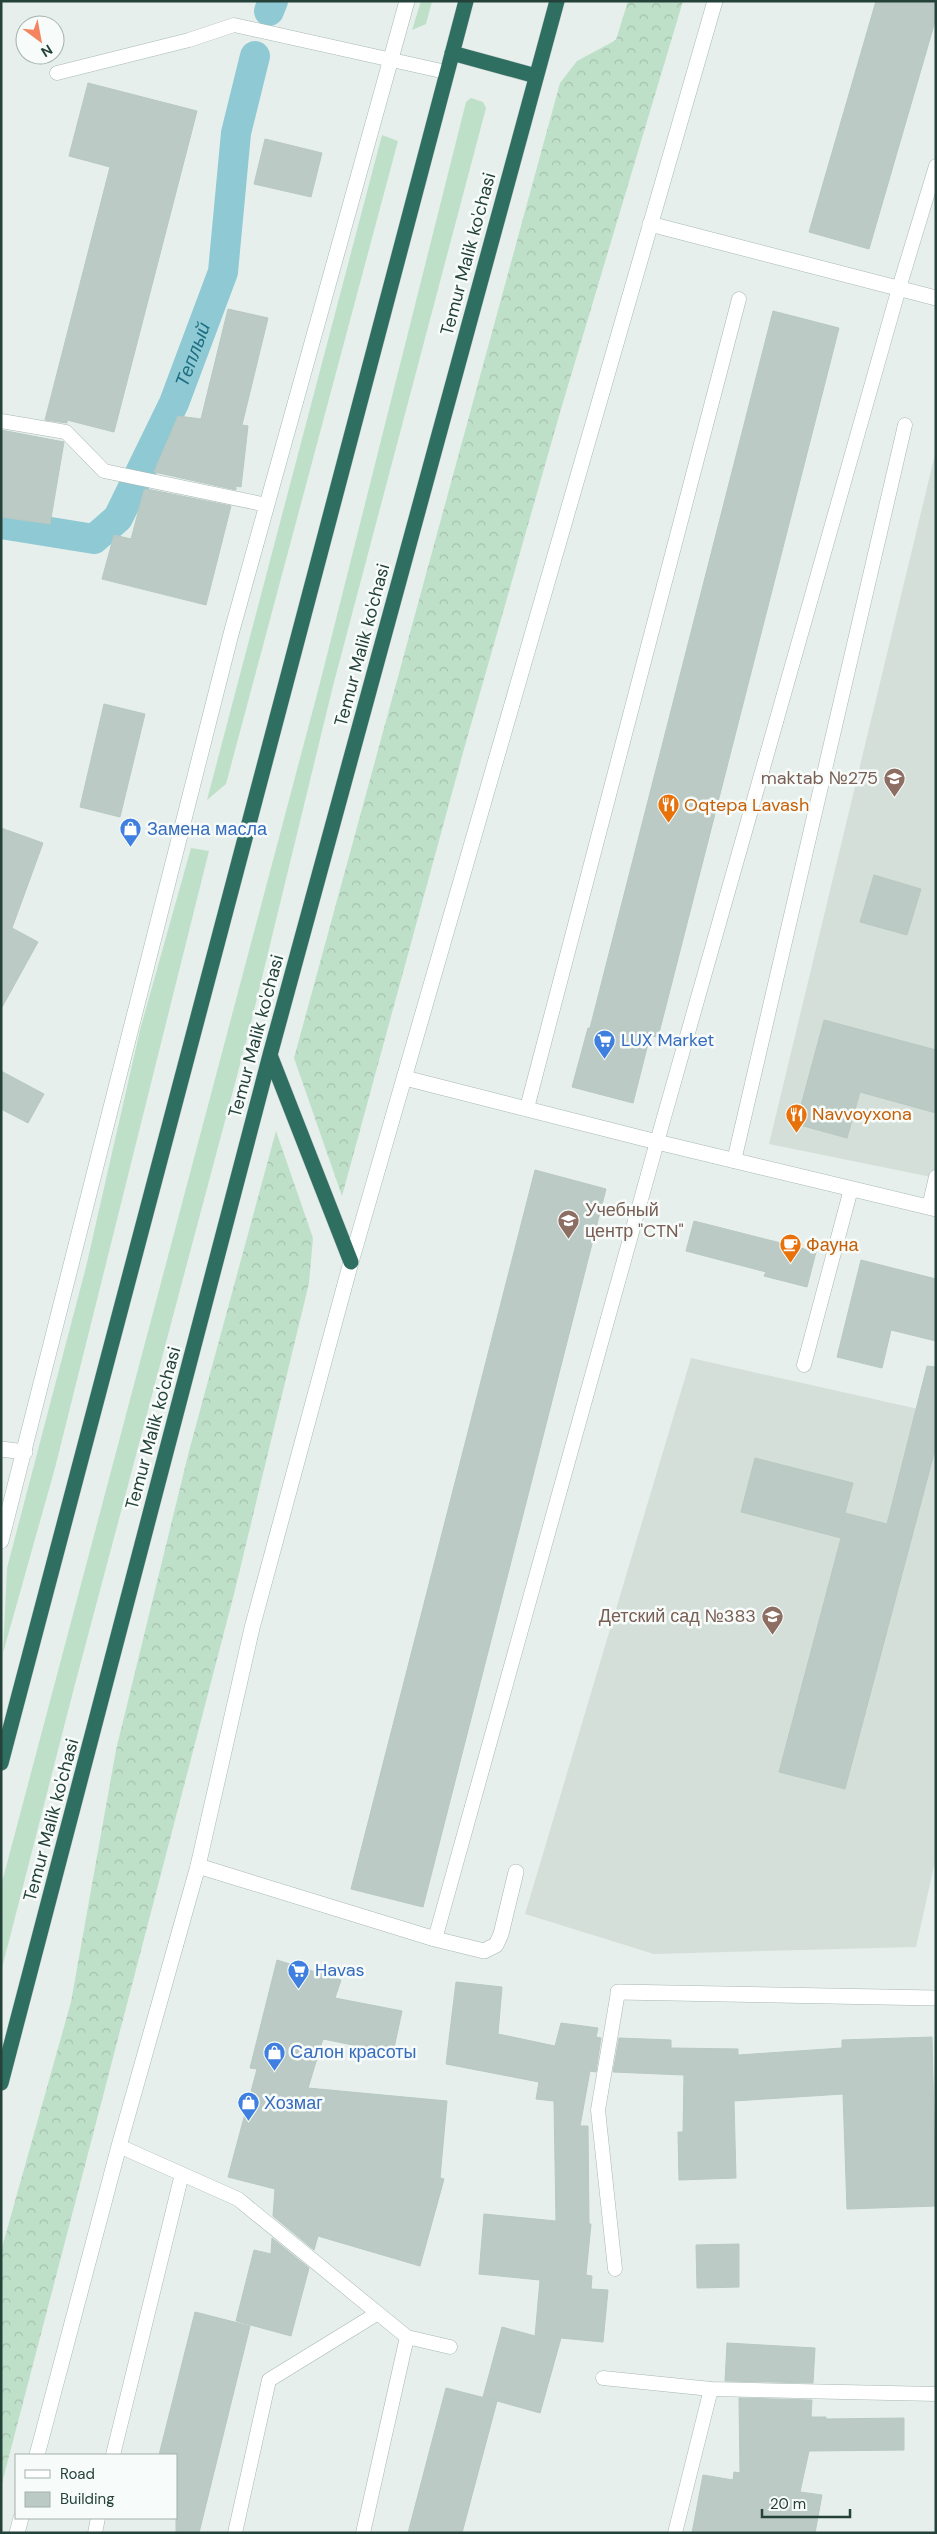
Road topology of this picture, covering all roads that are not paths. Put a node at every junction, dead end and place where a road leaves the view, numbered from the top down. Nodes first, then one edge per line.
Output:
1 (407, 1) edge
2 (466, 1) edge
3 (557, 1) edge
4 (715, 1) edge
5 (452, 53) junction
6 (390, 59) junction
7 (446, 72) junction
8 (57, 74) dead end
9 (536, 76) junction
10 (936, 166) edge
11 (650, 224) junction
12 (899, 288) junction
13 (936, 298) edge
14 (739, 299) dead end
15 (1, 421) edge
16 (905, 424) dead end
17 (266, 505) junction
18 (270, 1055) junction
19 (405, 1078) junction
20 (527, 1108) junction
21 (657, 1142) junction
22 (734, 1161) junction
23 (936, 1177) edge
24 (851, 1189) junction
25 (932, 1208) edge
26 (351, 1262) junction
27 (804, 1365) dead end
28 (1, 1449) edge
29 (25, 1452) junction
30 (1, 1541) edge
31 (1, 1754) edge
32 (2, 1762) edge
33 (198, 1866) junction
34 (516, 1872) dead end
35 (435, 1939) junction
36 (618, 1992) joint
37 (936, 1998) edge
38 (1, 2083) edge
39 (119, 2146) junction
40 (182, 2174) junction
41 (615, 2269) dead end
42 (378, 2313) junction
43 (407, 2337) junction
44 (450, 2347) dead end
45 (603, 2378) dead end
46 (711, 2390) junction
47 (936, 2394) edge
48 (37, 2454) edge
49 (113, 2454) edge
50 (20, 2519) edge
51 (98, 2519) edge
52 (16, 2533) edge
53 (95, 2533) edge
54 (235, 2533) edge
55 (363, 2533) edge
56 (675, 2533) edge

1 - 6 street
2 - 5 highway
3 - 9 highway, Temur Malik ko'chasi
4 - 11 street
5 - 7 highway
5 - 9 highway
6 - 7 lane
6 - 8 lane
6 - 17 street
7 - 32 highway
9 - 18 highway, Temur Malik ko'chasi
10 - 12 lane
11 - 12 street
11 - 19 street
12 - 13 street
12 - 21 lane
14 - 20 lane
15 - 17 lane
16 - 22 lane
17 - 29 street
18 - 26 highway
18 - 38 highway, Temur Malik ko'chasi
19 - 20 street
19 - 26 street
20 - 21 street
21 - 22 street
21 - 35 lane
22 - 24 street
23 - 25 lane
24 - 25 street
24 - 27 lane
26 - 33 street
28 - 29 street
29 - 30 street
31 - 32 highway
33 - 35 street
33 - 39 street
34 - 35 street
36 - 37 street
36 - 41 lane
39 - 40 lane
39 - 48 street
40 - 42 lane
40 - 49 lane
42 - 43 lane
42 - 54 lane
43 - 44 lane
43 - 55 lane
45 - 46 lane
46 - 47 lane
46 - 56 lane
50 - 52 street
51 - 53 lane

